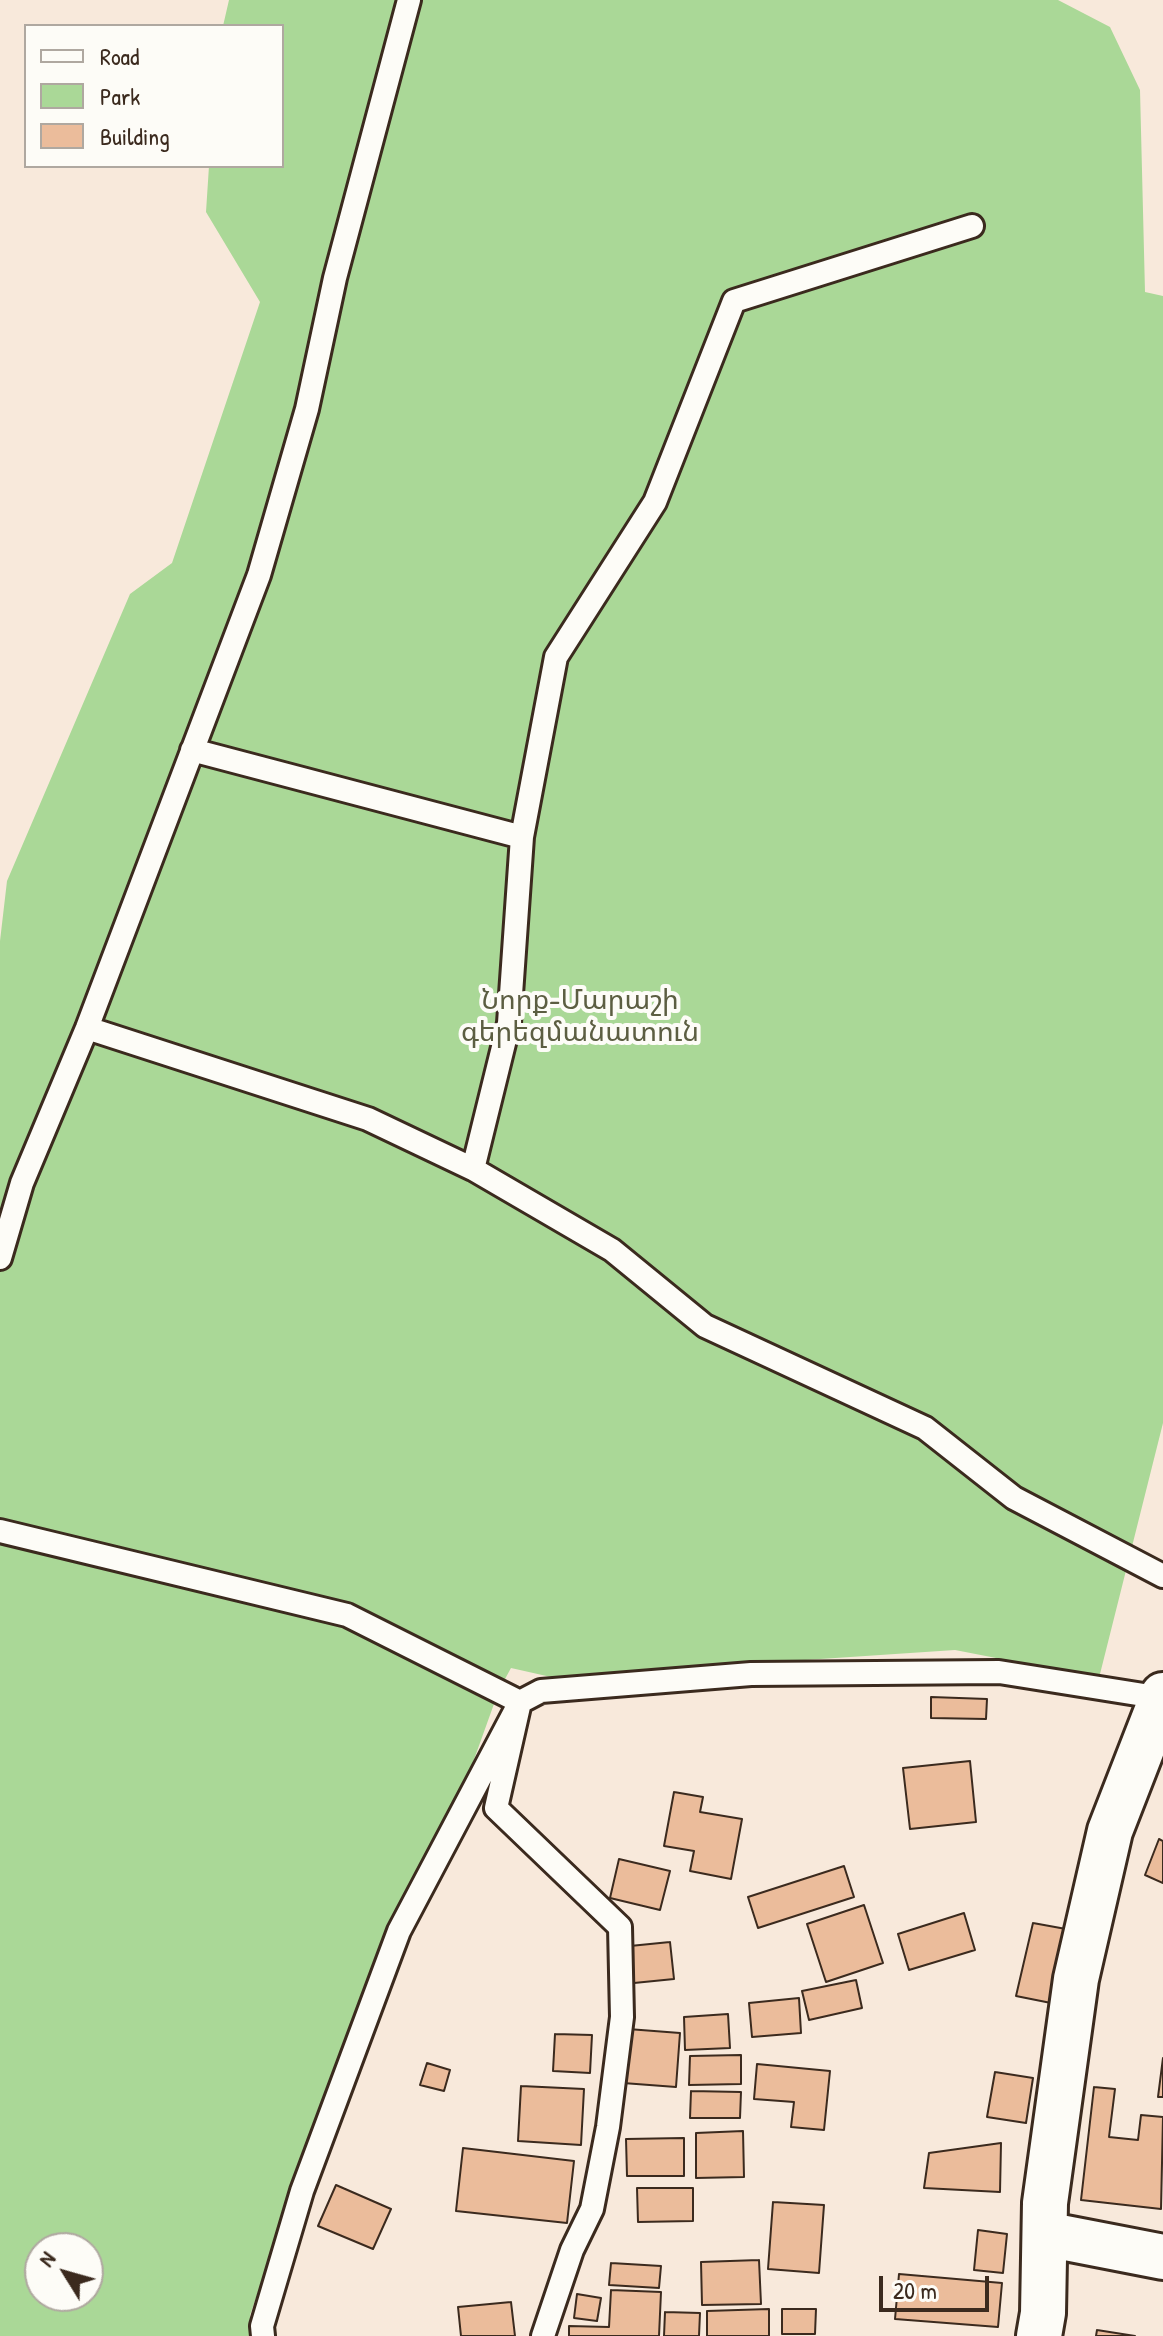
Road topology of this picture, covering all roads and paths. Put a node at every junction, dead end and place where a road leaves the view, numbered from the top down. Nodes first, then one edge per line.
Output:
1 (409, 0) edge
2 (972, 226) dead end
3 (192, 750) junction
4 (522, 837) junction
5 (87, 1028) junction
6 (473, 1169) junction
7 (0, 1258) edge
8 (0, 1531) edge
9 (1163, 1576) edge
10 (1162, 1696) edge
11 (520, 1702) junction
12 (1045, 2234) junction
13 (1163, 2257) edge
14 (263, 2336) edge
15 (543, 2336) edge
16 (1039, 2336) edge

1 - 3 lane
2 - 4 lane
3 - 4 lane
3 - 5 lane
4 - 6 lane
5 - 6 lane
5 - 7 lane
6 - 9 lane
8 - 11 lane
10 - 11 lane
10 - 12 street
11 - 14 lane
11 - 15 lane
12 - 13 street
12 - 16 street

